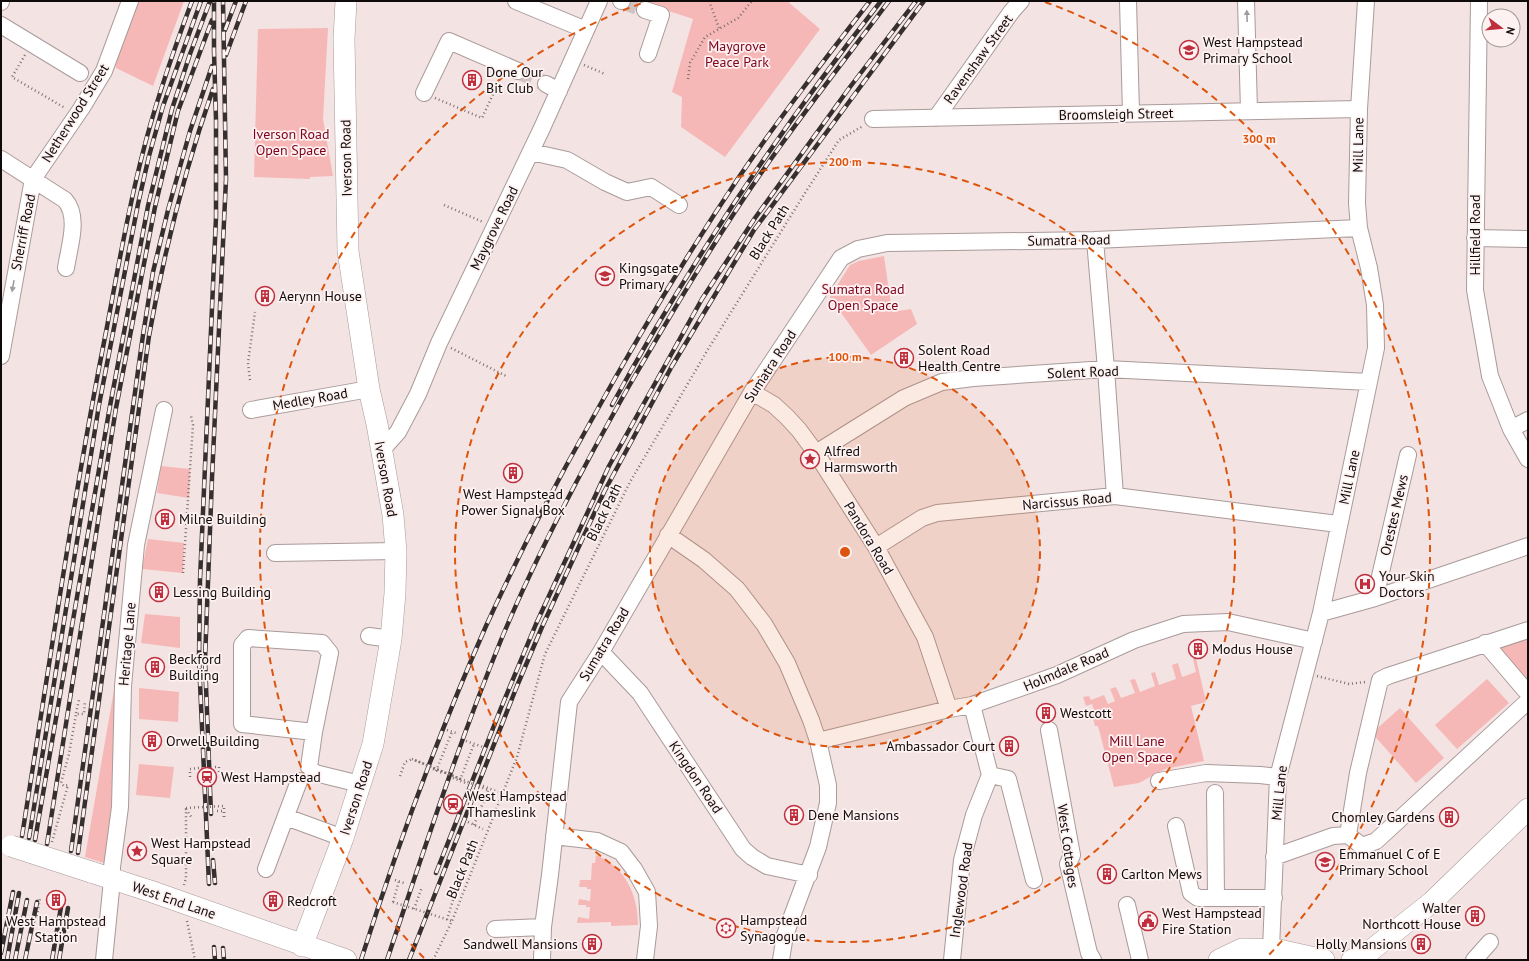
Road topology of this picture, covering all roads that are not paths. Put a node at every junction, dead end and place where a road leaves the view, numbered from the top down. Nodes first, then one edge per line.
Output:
1 (130, 1) edge
2 (346, 1) edge
3 (516, 1) edge
4 (599, 1) edge
5 (1021, 1) edge
6 (1128, 1) edge
7 (1246, 1) edge
8 (1366, 1) edge
9 (1479, 1) edge
10 (645, 10) tunnel mouth
11 (1, 25) edge
12 (586, 30) junction
13 (648, 54) dead end
14 (512, 68) tunnel mouth
15 (80, 73) dead end
16 (424, 93) road end
17 (1359, 109) junction
18 (1249, 111) junction
19 (1131, 113) junction
20 (936, 118) junction
21 (874, 119) road end
22 (531, 152) junction
23 (1, 159) edge
24 (33, 179) junction
25 (679, 205) dead end
26 (1359, 228) junction
27 (1475, 238) junction
28 (1528, 239) edge
29 (1095, 240) junction
30 (66, 268) dead end
31 (5, 310) edge
32 (1, 356) edge
33 (1106, 369) junction
34 (1369, 382) junction
35 (369, 389) junction
36 (752, 392) junction
37 (164, 410) dead end
38 (251, 410) dead end
39 (1528, 420) edge
40 (1511, 429) junction
41 (382, 451) junction
42 (816, 453) junction
43 (1408, 455) dead end
44 (1528, 459) edge
45 (1115, 496) junction
46 (1338, 524) junction
47 (668, 535) junction
48 (1528, 546) edge
49 (876, 547) junction
50 (396, 551) junction
51 (275, 553) dead end
52 (1375, 598) junction
53 (1321, 613) junction
54 (1528, 630) edge
55 (369, 636) dead end
56 (391, 639) junction
57 (1314, 641) junction
58 (1485, 643) junction
59 (601, 652) junction
60 (1528, 691) edge
61 (1528, 701) edge
62 (972, 705) junction
63 (949, 709) junction
64 (1049, 730) dead end
65 (314, 732) junction
66 (818, 741) junction
67 (990, 775) junction
68 (1278, 777) junction
69 (299, 781) dead end
70 (1159, 781) dead end
71 (360, 784) junction
72 (1215, 793) dead end
73 (1528, 809) edge
74 (286, 817) junction
75 (1176, 826) dead end
76 (1348, 835) junction
77 (554, 836) junction
78 (343, 838) junction
79 (6, 844) edge
80 (1274, 857) junction
81 (266, 869) dead end
82 (808, 875) junction
83 (112, 880) junction
84 (1034, 880) dead end
85 (1216, 898) junction
86 (1274, 898) junction
87 (1128, 905) dead end
88 (542, 927) junction
89 (495, 929) dead end
90 (1490, 942) dead end
91 (302, 946) junction
92 (1271, 949) junction
93 (337, 958) edge
94 (104, 960) edge
95 (542, 960) edge
96 (646, 960) edge
97 (782, 960) edge
98 (952, 960) edge
99 (1092, 960) edge
100 (1140, 960) edge
101 (1219, 960) edge
102 (1324, 960) edge
103 (1352, 960) edge
104 (1474, 960) edge

1 - 24 street, Netherwood Street
2 - 35 main road, Iverson Road
3 - 12 street
4 - 12 street, Maygrove Road
5 - 20 street, Ravenshaw Street
6 - 19 street
18 -> 7 street
8 - 17 street, Mill Lane
9 - 27 street, Hillfield Road
10 - 13 street
11 - 15 street
12 - 22 street, Maygrove Road
14 - 16 street
17 - 18 street, Broomsleigh Street
17 - 26 street, Mill Lane
18 - 19 street, Broomsleigh Street
19 - 20 street, Broomsleigh Street
20 - 21 street, Broomsleigh Street
22 - 25 street
22 - 41 street, Maygrove Road
23 - 24 street
24 - 30 street
24 -> 31 street, Sherriff Road
26 - 29 street, Sumatra Road
26 - 34 street, Mill Lane
27 - 28 street
27 - 40 street, Hillfield Road
29 - 33 street
29 - 36 street, Sumatra Road
31 - 32 street, Sherriff Road
33 - 34 street, Solent Road
33 - 42 street, Solent Road
33 - 45 street
34 - 46 street, Mill Lane
35 - 38 street, Medley Road
35 - 41 main road, Iverson Road
36 - 42 street, Pandora Road
36 - 47 street, Sumatra Road
37 - 83 street, Heritage Lane
39 - 40 street
40 - 44 street, Hillfield Road
41 - 50 main road, Iverson Road
42 - 49 street, Pandora Road
43 - 52 street, Orestes Mews
45 - 46 street, Narcissus Road
45 - 49 street, Narcissus Road
46 - 53 street, Mill Lane
47 - 59 street, Sumatra Road
47 - 66 street
48 - 52 street
49 - 63 street, Pandora Road
50 - 51 street
50 - 56 main road, Iverson Road
52 - 53 street
53 - 57 street, Mill Lane
54 - 58 street
55 - 56 street
56 - 71 main road, Iverson Road
57 - 62 street, Holmdale Road
57 - 68 street, Mill Lane
58 - 60 street
58 - 76 street
59 - 77 street, Sumatra Road
59 - 82 street, Kingdon Road
61 - 76 street
62 - 63 street, Holmdale Road
62 - 67 street
63 - 66 street, Holmdale Road
64 - 99 street, West Cottages
65 - 65 street
65 - 71 street
66 - 82 street
67 - 84 street
67 - 98 street, Inglewood Road
68 - 70 street
68 - 80 street, Mill Lane
69 - 74 street
71 - 78 main road, Iverson Road
72 - 85 street
73 - 103 main road
74 - 78 street
74 - 81 street
75 - 85 street
76 - 80 street
77 - 88 street, Sumatra Road
77 - 96 street
78 - 91 main road, Iverson Road
79 - 83 main road, West End Lane, bridge
80 - 86 street, Mill Lane
82 - 97 street
83 - 91 main road, West End Lane
83 - 94 street, Heritage Lane
85 - 86 street
86 - 92 street, Mill Lane
87 - 100 street
88 - 89 street
88 - 95 street, Sumatra Road
90 - 104 street
91 - 93 main road, West End Lane
92 - 101 main road
92 - 102 main road

